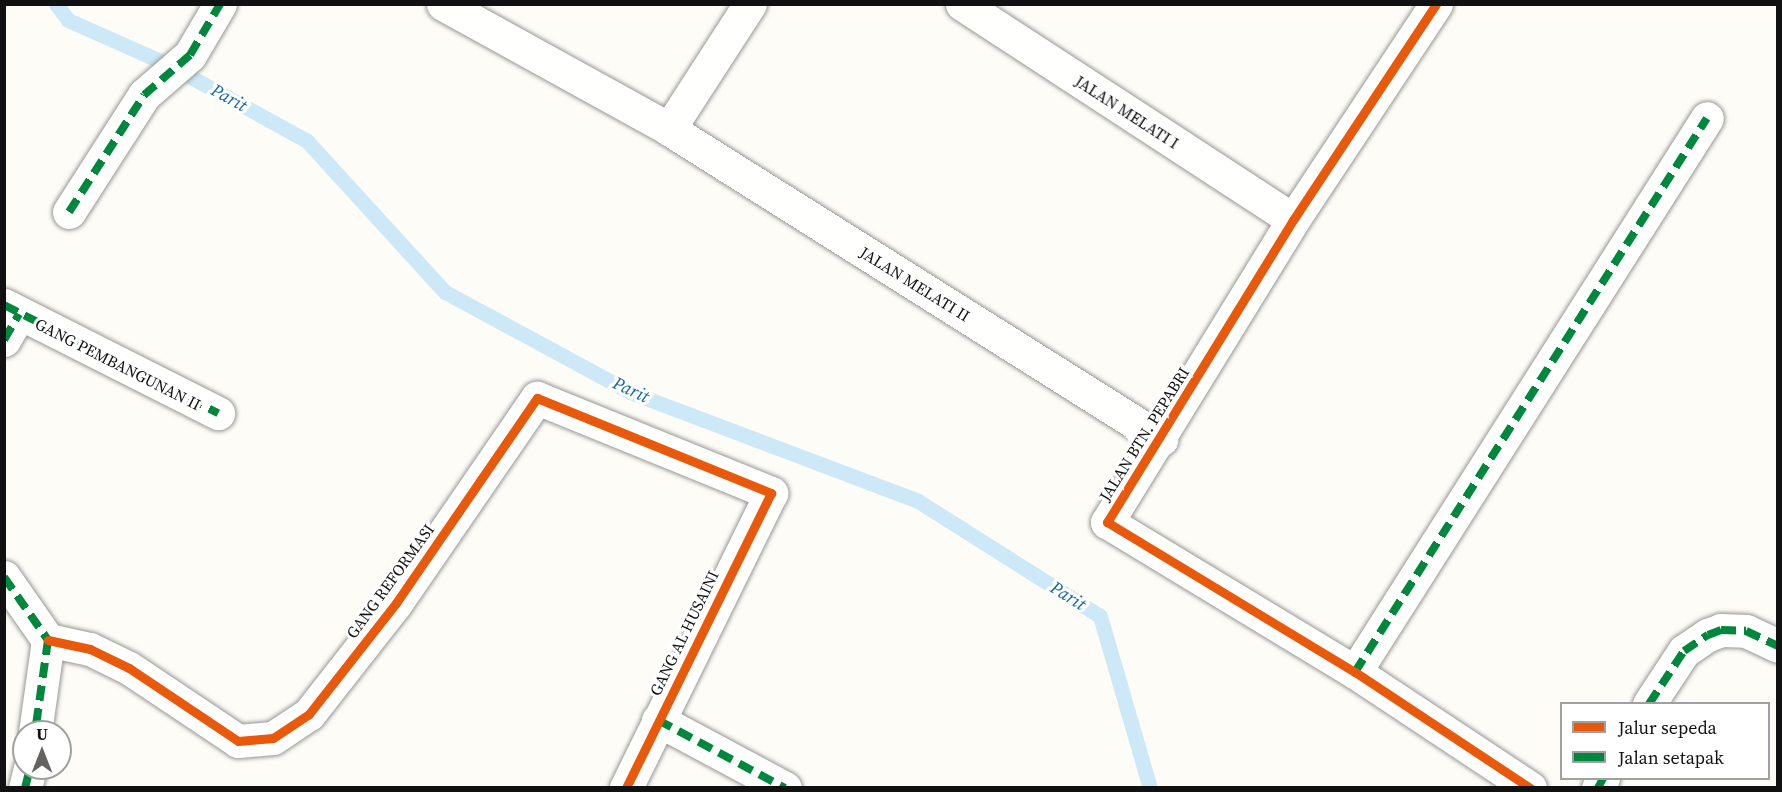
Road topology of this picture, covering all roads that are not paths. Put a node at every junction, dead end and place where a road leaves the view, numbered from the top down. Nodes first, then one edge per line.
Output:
1 (220, 4) edge
2 (443, 4) edge
3 (750, 4) edge
4 (962, 4) edge
5 (1436, 4) edge
6 (1707, 118) dead end
7 (669, 129) junction
8 (69, 212) dead end
9 (1293, 220) junction
10 (9, 320) edge
11 (218, 413) dead end
12 (1161, 440) junction
13 (771, 493) joint
14 (4, 577) edge
15 (48, 640) junction
16 (1778, 646) edge
17 (1355, 672) junction
18 (1650, 702) edge
19 (37, 720) edge
20 (658, 720) junction
21 (1490, 778) edge
22 (626, 788) edge
23 (785, 788) edge
24 (1530, 788) edge

1 - 8 street
2 - 7 street, JALAN MELATI II
3 - 7 street
4 - 9 street, JALAN MELATI I
5 - 9 street, JALAN BTN. PEPABRI
6 - 17 street
7 - 12 street, JALAN MELATI II
9 - 12 street, JALAN BTN. PEPABRI
10 - 11 street, GANG PEMBANGUNAN II
12 - 17 street, JALAN BTN. PEPABRI
13 - 15 street, GANG REFORMASI
13 - 20 street, GANG AL HUSAINI
14 - 15 street
15 - 19 street
16 - 18 street
17 - 21 street, JALAN BTN. PEPABRI
20 - 22 street, GANG AL HUSAINI
20 - 23 street
21 - 24 street, JALAN BTN. PEPABRI

